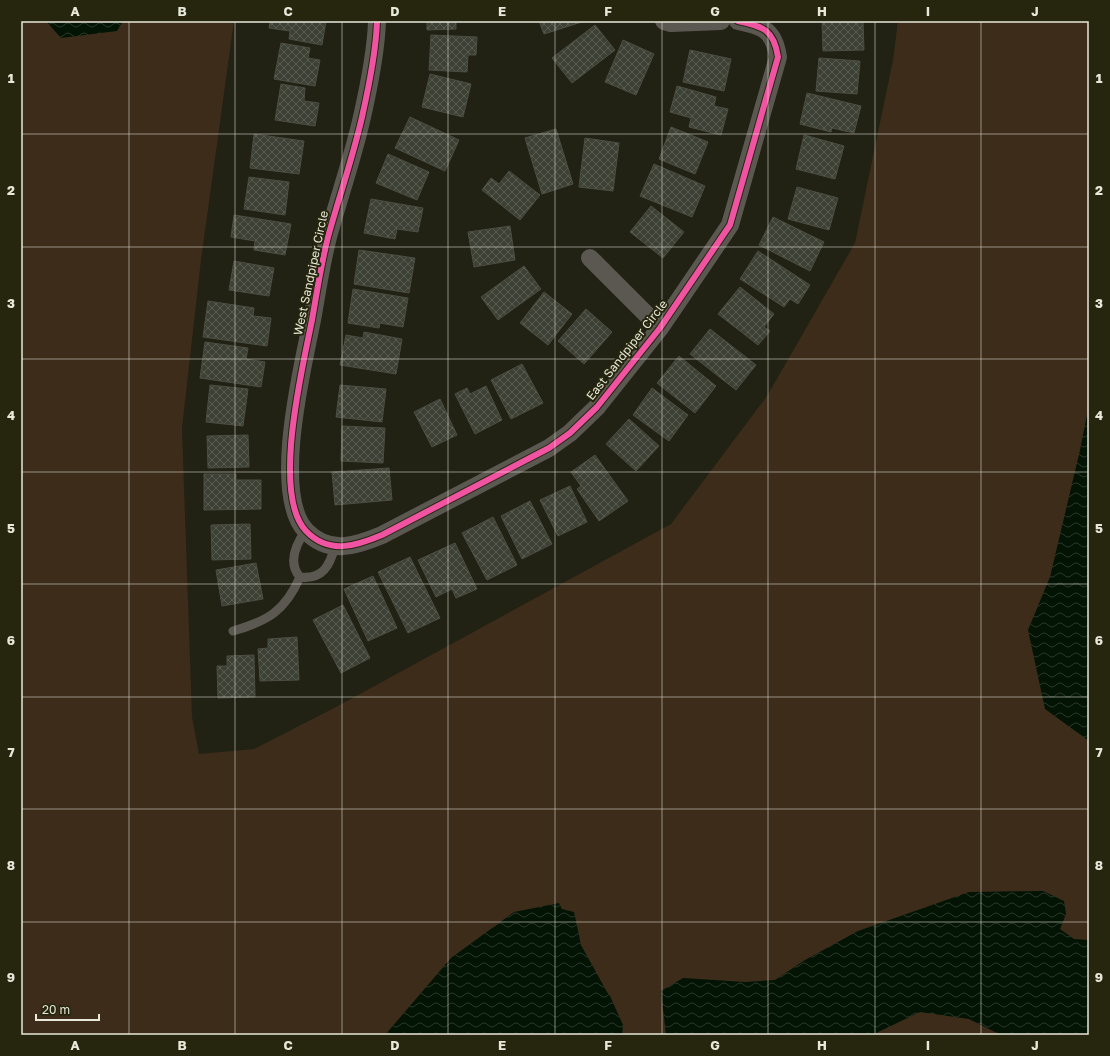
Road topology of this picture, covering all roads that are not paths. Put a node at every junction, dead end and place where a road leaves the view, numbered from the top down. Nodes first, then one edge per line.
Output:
1 (377, 21) edge
2 (664, 21) edge
3 (721, 21) edge
4 (738, 21) edge
5 (590, 258) dead end
6 (660, 328) junction
7 (306, 530) junction
8 (335, 546) junction
9 (300, 577) junction
10 (233, 631) dead end

1 - 7 street, West Sandpiper Circle
2 - 3 street
4 - 6 street, East Sandpiper Circle
5 - 6 street
6 - 8 street, East Sandpiper Circle
7 - 8 street, East Sandpiper Circle
7 - 9 lane
8 - 9 lane
9 - 10 lane

